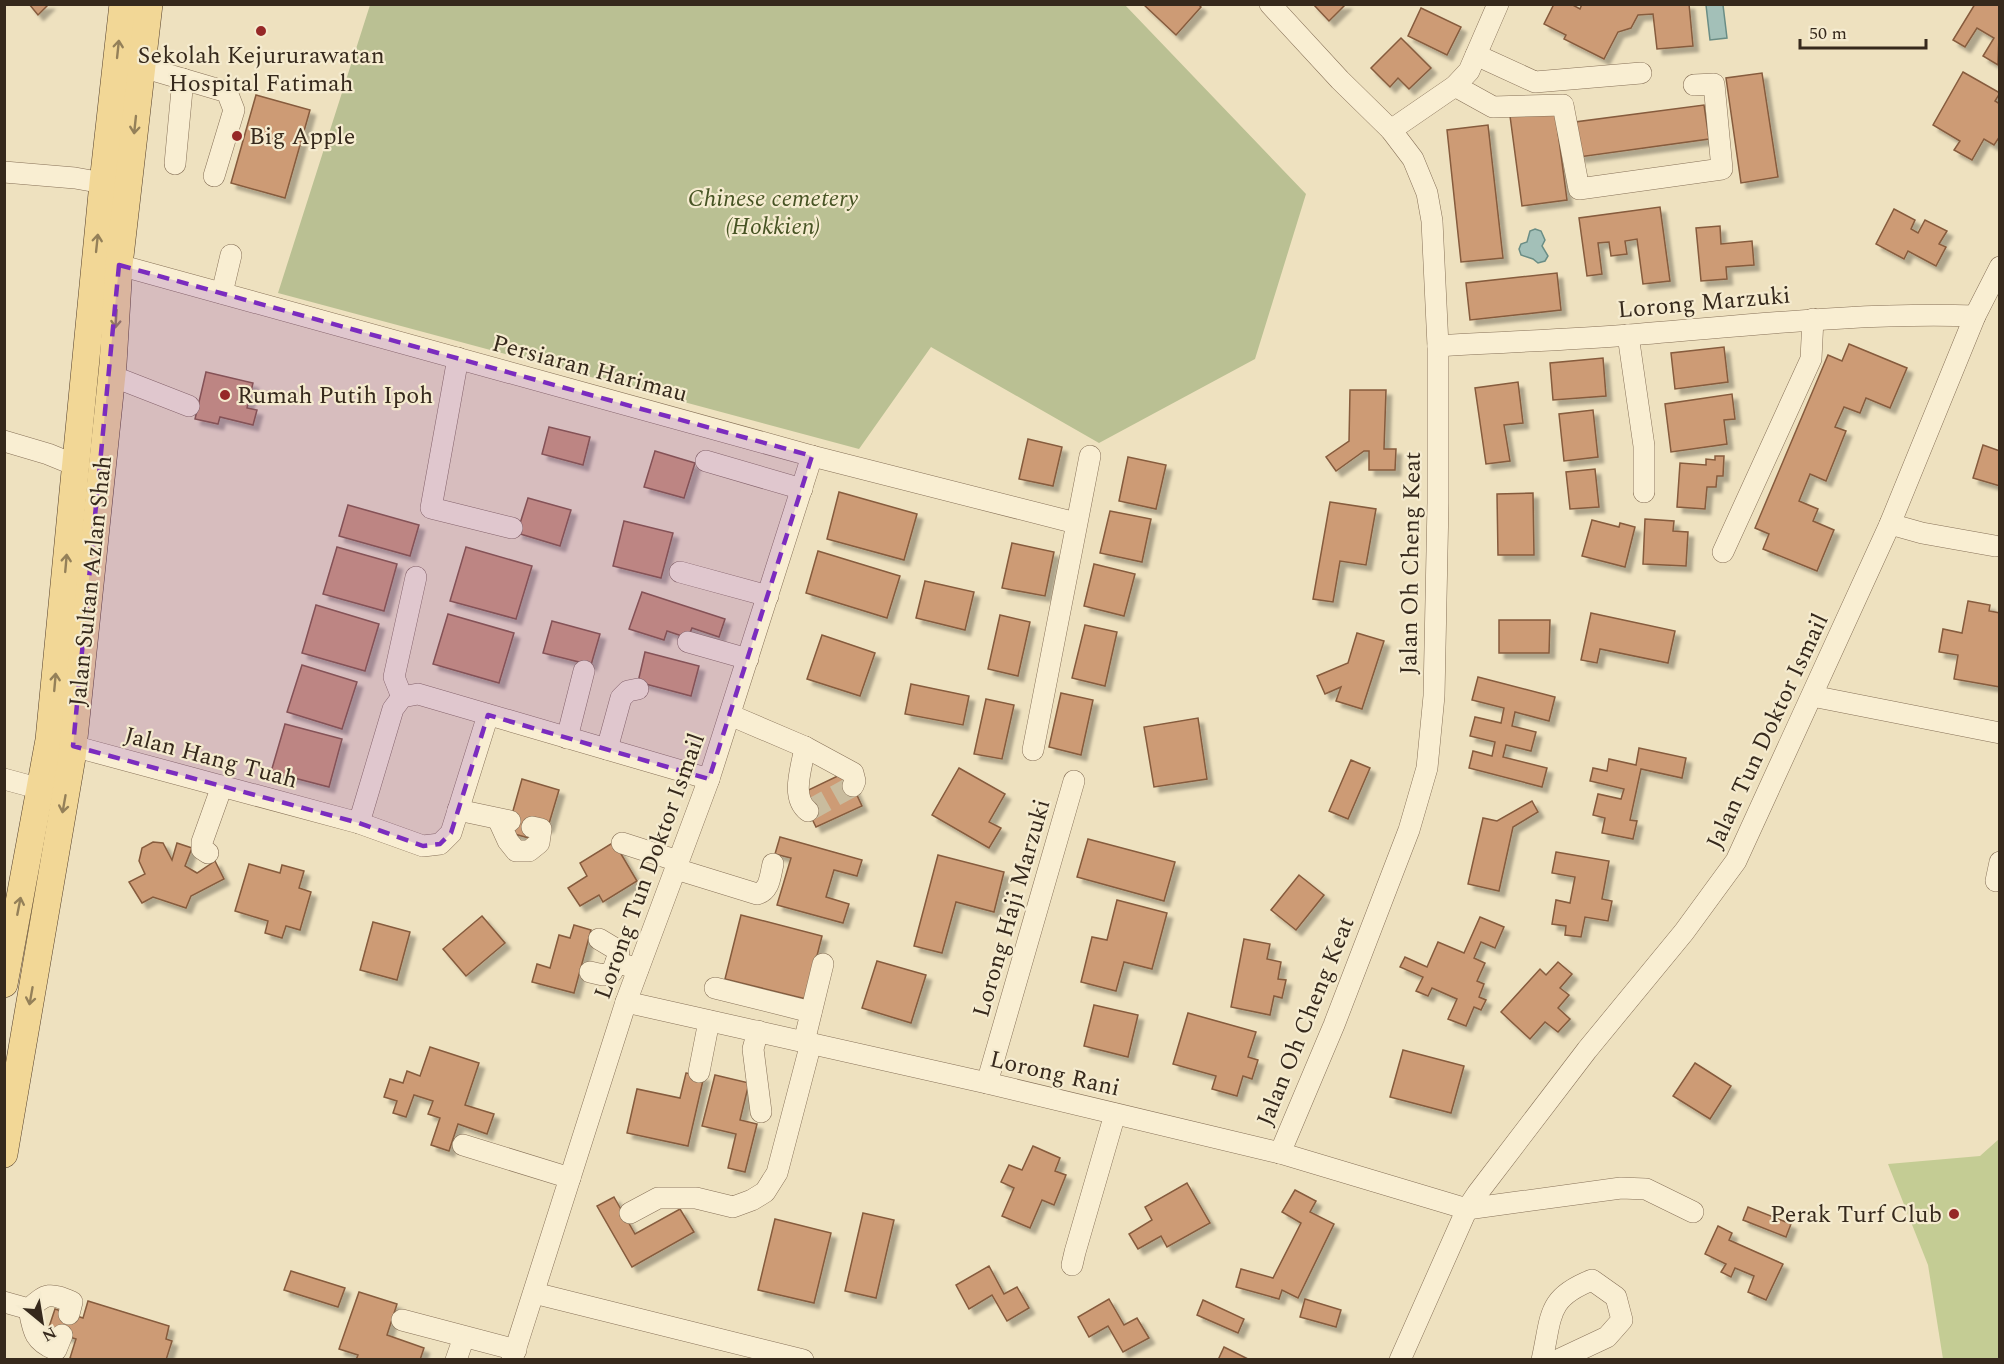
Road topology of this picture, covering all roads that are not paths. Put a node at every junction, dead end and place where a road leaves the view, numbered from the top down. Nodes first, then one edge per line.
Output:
1 (123, 4) edge
2 (149, 4) edge
3 (1270, 4) edge
4 (1498, 4) edge
5 (1476, 55) junction
6 (142, 67) junction
7 (1641, 73) dead end
8 (183, 79) junction
9 (1694, 85) dead end
10 (1455, 86) junction
11 (1391, 130) junction
12 (175, 164) dead end
13 (4, 172) edge
14 (214, 176) dead end
15 (103, 183) junction
16 (231, 255) dead end
17 (119, 265) junction
18 (2000, 267) edge
19 (222, 293) junction
20 (1988, 306) edge
21 (1813, 319) junction
22 (1628, 335) junction
23 (1438, 346) junction
24 (458, 358) junction
25 (111, 376) junction
26 (189, 406) dead end
27 (4, 441) edge
28 (813, 456) junction
29 (1090, 456) dead end
30 (706, 461) dead end
31 (75, 465) junction
32 (802, 489) junction
33 (1644, 492) dead end
34 (1076, 523) junction
35 (1890, 524) junction
36 (512, 528) dead end
37 (1995, 546) dead end
38 (1723, 552) dead end
39 (680, 572) dead end
40 (416, 577) dead end
41 (768, 596) junction
42 (688, 642) dead end
43 (747, 659) junction
44 (584, 671) dead end
45 (638, 689) dead end
46 (1812, 696) junction
47 (402, 697) junction
48 (488, 715) junction
49 (730, 715) junction
50 (2000, 733) edge
51 (567, 738) junction
52 (61, 743) junction
53 (805, 747) junction
54 (607, 749) junction
55 (1033, 750) dead end
56 (4, 779) edge
57 (709, 779) junction
58 (1074, 781) dead end
59 (222, 786) junction
60 (853, 786) dead end
61 (41, 789) junction
62 (458, 810) junction
63 (808, 811) dead end
64 (359, 823) junction
65 (532, 827) dead end
66 (622, 843) dead end
67 (208, 854) dead end
68 (773, 864) dead end
69 (677, 865) junction
70 (9, 936) edge
71 (599, 939) dead end
72 (616, 962) junction
73 (822, 964) dead end
74 (638, 969) junction
75 (590, 972) dead end
76 (4, 984) edge
77 (715, 988) dead end
78 (626, 1002) junction
79 (811, 1012) junction
80 (709, 1020) junction
81 (758, 1031) junction
82 (808, 1043) junction
83 (699, 1072) dead end
84 (987, 1083) junction
85 (761, 1112) dead end
86 (1115, 1114) junction
87 (463, 1145) dead end
88 (1280, 1153) junction
89 (4, 1154) edge
90 (570, 1178) junction
91 (1467, 1209) junction
92 (1693, 1212) dead end
93 (630, 1213) dead end
94 (1072, 1265) dead end
95 (534, 1293) junction
96 (4, 1302) edge
97 (29, 1310) junction
98 (69, 1314) dead end
99 (402, 1320) dead end
100 (62, 1335) dead end
101 (464, 1336) junction
102 (514, 1355) edge
103 (456, 1359) edge
104 (803, 1359) edge
105 (1400, 1359) edge
106 (1542, 1359) edge
107 (1558, 1359) edge

15 -> 1 main road, Jalan Sultan Azlan Shah
2 - 6 main road, Jalan Sultan Azlan Shah
3 - 11 street, Jalan Oh Cheng Keat
4 - 5 street
5 - 7 street
5 - 10 street
6 - 8 street
6 -> 17 main road, Jalan Sultan Azlan Shah
8 - 12 street
8 - 14 street
9 - 10 street
10 - 11 street
11 - 23 street, Jalan Oh Cheng Keat
13 - 15 street
31 -> 15 main road, Jalan Sultan Azlan Shah
16 - 19 street
17 - 19 street, Persiaran Harimau
17 -> 25 main road, Jalan Sultan Azlan Shah
18 - 20 street, Jalan Tun Doktor Ismail
19 - 24 street, Persiaran Harimau
20 - 21 street, Lorong Marzuki
20 - 35 street, Jalan Tun Doktor Ismail
21 - 22 street, Lorong Marzuki
21 - 38 street
22 - 23 street, Lorong Marzuki
22 - 33 street
23 - 88 street, Jalan Oh Cheng Keat
24 - 28 street, Persiaran Harimau
24 - 36 street
25 - 26 street
25 - 52 main road, Jalan Sultan Azlan Shah
27 - 31 street
28 - 32 street, Lorong Tun Doktor Ismail
28 - 34 street, Persiaran Harimau
29 - 34 street
30 - 32 street
52 -> 31 main road, Jalan Sultan Azlan Shah
32 - 41 street, Lorong Tun Doktor Ismail
34 - 55 street
35 - 37 street
35 - 46 street, Jalan Tun Doktor Ismail
39 - 41 street
40 - 47 street
41 - 43 street, Lorong Tun Doktor Ismail
42 - 43 street
43 - 49 street, Lorong Tun Doktor Ismail
44 - 51 street
45 - 54 street
46 - 50 street
46 - 91 street, Jalan Tun Doktor Ismail
47 - 48 street
47 - 64 street
48 - 51 street
48 - 62 street, Jalan Hang Tuah
49 - 53 street
49 - 57 street, Lorong Tun Doktor Ismail
51 - 54 street
52 - 59 street, Jalan Hang Tuah
52 - 61 main road, Jalan Sultan Azlan Shah
52 -> 89 main road, Jalan Sultan Azlan Shah
53 - 60 street
53 - 63 street
54 - 57 street
56 - 61 street
57 - 69 street, Lorong Tun Doktor Ismail
58 - 84 street, Lorong Haji Marzuki
59 - 64 street, Jalan Hang Tuah
59 - 67 street
70 -> 61 main road, Jalan Sultan Azlan Shah
62 - 64 street, Jalan Hang Tuah
62 - 65 street
66 - 69 street
68 - 69 street
69 - 74 street, Lorong Tun Doktor Ismail
70 - 76 main road, Jalan Sultan Azlan Shah
71 - 72 street
72 - 74 street
72 - 75 street
73 - 79 street
74 - 78 street, Lorong Tun Doktor Ismail
77 - 79 street
78 - 80 street, Lorong Rani
78 - 90 street, Lorong Tun Doktor Ismail
79 - 82 street
80 - 81 street, Lorong Rani
80 - 83 street
81 - 82 street, Lorong Rani
81 - 85 street
82 - 84 street, Lorong Rani
82 - 93 street
84 - 86 street, Lorong Rani
86 - 88 street, Lorong Rani
86 - 94 street
87 - 90 street
88 - 91 street, Lorong Rani
90 - 95 street, Lorong Tun Doktor Ismail
91 - 92 street
91 - 105 street, Jalan Tun Doktor Ismail
95 - 102 street, Lorong Tun Doktor Ismail
95 - 104 street
96 - 97 street
97 - 98 street
97 - 100 street
99 - 101 street
101 - 102 street
101 - 103 street
106 - 107 street

